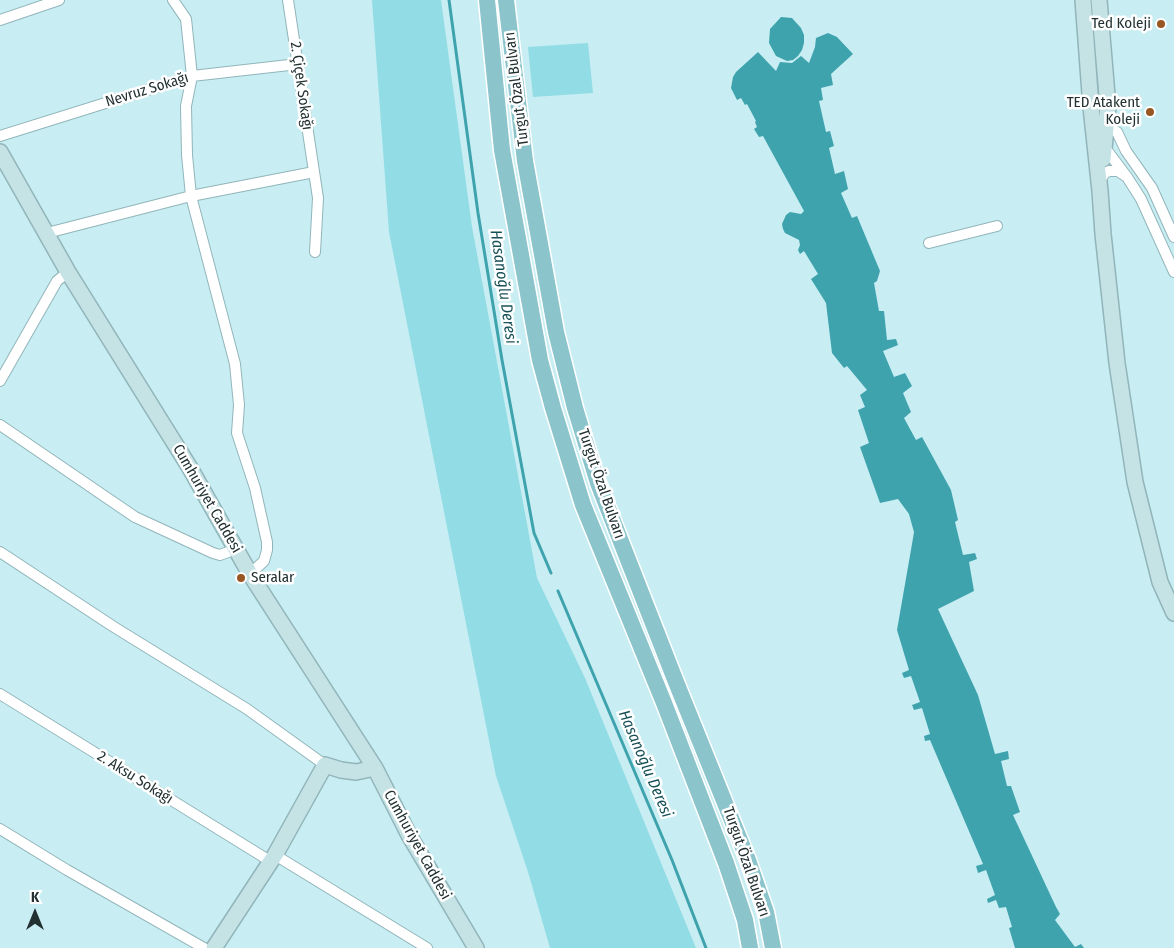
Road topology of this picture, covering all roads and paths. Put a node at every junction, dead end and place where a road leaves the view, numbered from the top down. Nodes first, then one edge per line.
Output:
1 (59, 0) edge
2 (173, 0) edge
3 (288, 0) edge
4 (487, 0) edge
5 (506, 0) edge
6 (1083, 0) edge
7 (1099, 0) edge
8 (47, 2) edge
9 (0, 20) edge
10 (298, 64) junction
11 (192, 76) junction
12 (1106, 130) junction
13 (0, 136) edge
14 (1104, 146) junction
15 (0, 152) edge
16 (314, 172) junction
17 (1127, 177) junction
18 (1101, 185) junction
19 (191, 196) junction
20 (997, 226) dead end
21 (46, 233) junction
22 (1174, 237) edge
23 (929, 243) dead end
24 (315, 252) dead end
25 (68, 272) junction
26 (1174, 272) edge
27 (0, 381) edge
28 (0, 425) edge
29 (236, 549) junction
30 (0, 552) edge
31 (250, 574) junction
32 (1174, 612) edge
33 (0, 694) edge
34 (325, 765) junction
35 (375, 768) junction
36 (0, 829) edge
37 (272, 858) junction
38 (204, 948) edge
39 (214, 948) edge
40 (426, 948) edge
41 (476, 948) edge
42 (750, 948) edge
43 (773, 948) edge

1 - 8 street
2 - 11 street
3 - 10 street, 2. Çiçek Sokağı
4 - 42 main road, Turgut Özal Bulvarı
5 - 43 main road, Turgut Özal Bulvarı
6 - 12 street
7 - 12 street
8 - 9 street
10 - 11 street, Nevruz Sokağı
10 - 16 street, 2. Çiçek Sokağı
11 - 13 street, Nevruz Sokağı
11 - 19 street
12 - 14 street
12 - 18 street
12 - 22 street
14 - 17 street
14 - 18 street
15 - 21 street, Cumhuriyet Caddesi
16 - 19 street
16 - 24 street, 2. Çiçek Sokağı
17 - 18 street
17 - 26 street
18 - 32 street
19 - 21 street
19 - 31 street
20 - 23 street
21 - 25 street, Cumhuriyet Caddesi
25 - 27 street
25 - 29 street, Cumhuriyet Caddesi
28 - 29 street
29 - 31 street, Cumhuriyet Caddesi
30 - 34 street
31 - 35 street, Cumhuriyet Caddesi
33 - 37 street, 2. Aksu Sokağı
34 - 35 street
34 - 37 street
35 - 41 street, Cumhuriyet Caddesi
36 - 38 street
37 - 39 street
37 - 40 street, 2. Aksu Sokağı

